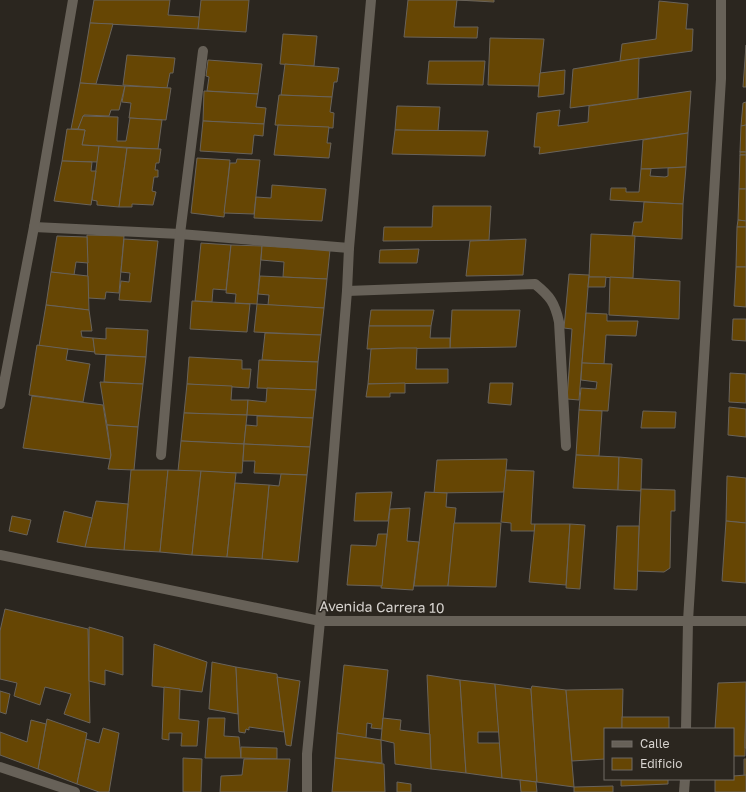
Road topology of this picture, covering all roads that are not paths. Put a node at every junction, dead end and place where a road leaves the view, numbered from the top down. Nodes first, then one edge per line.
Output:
1 (73, 0) edge
2 (371, 0) edge
3 (721, 0) edge
4 (203, 51) dead end
5 (34, 227) junction
6 (180, 234) junction
7 (349, 248) junction
8 (348, 291) junction
9 (0, 404) edge
10 (566, 446) dead end
11 (161, 455) dead end
12 (0, 555) edge
13 (688, 621) junction
14 (746, 621) edge
15 (320, 622) junction
16 (686, 728) edge
17 (0, 766) edge
18 (684, 780) edge
19 (75, 792) edge
20 (307, 792) edge
21 (684, 792) edge

1 - 5 street
2 - 7 street
3 - 13 street
4 - 6 street
5 - 6 street
5 - 9 street
6 - 7 street
6 - 11 street
7 - 8 street
8 - 10 street
8 - 15 street
12 - 15 street, Avenida Carrera 10
13 - 14 street, Avenida Carrera 10
13 - 15 street, Avenida Carrera 10
13 - 16 street
15 - 20 street
17 - 19 street
18 - 21 street

